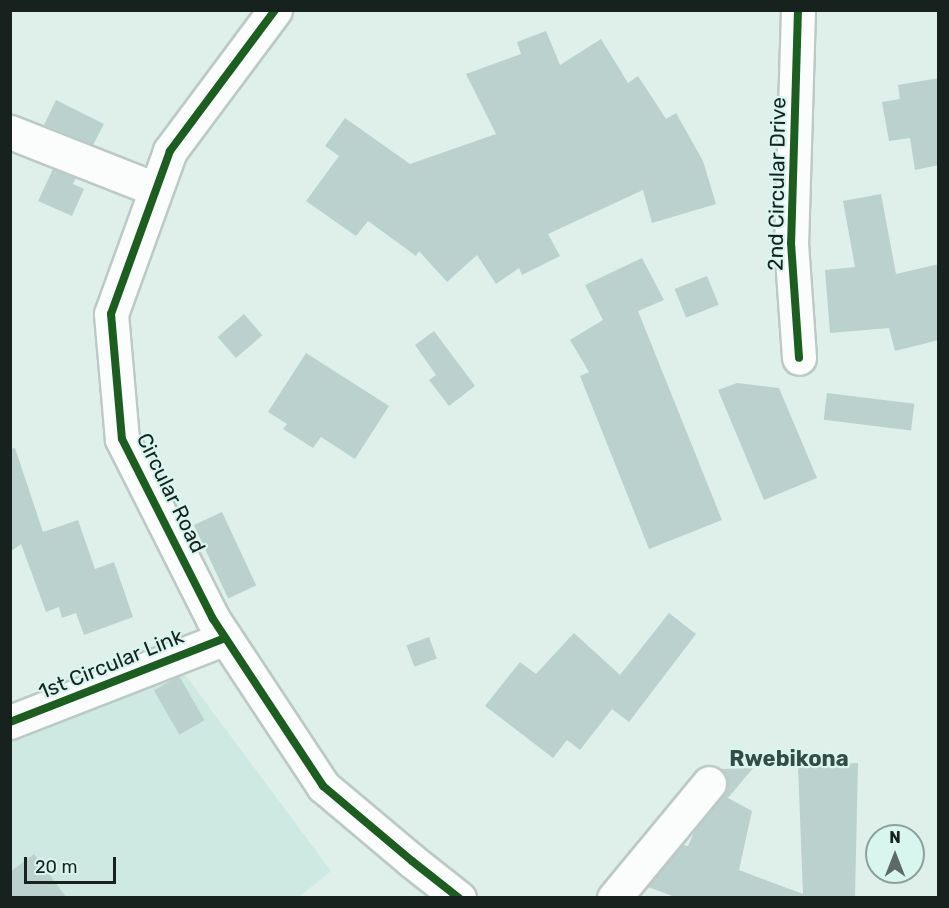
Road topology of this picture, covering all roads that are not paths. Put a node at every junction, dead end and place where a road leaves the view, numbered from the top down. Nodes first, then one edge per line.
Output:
1 (275, 10) edge
2 (798, 10) edge
3 (10, 132) edge
4 (155, 189) junction
5 (799, 358) dead end
6 (225, 638) junction
7 (10, 722) edge
8 (709, 783) dead end
9 (459, 897) edge
10 (614, 897) edge

1 - 4 street, Circular Road
2 - 5 street, 2nd Circular Drive
3 - 4 street
4 - 6 street, Circular Road
6 - 7 street, 1st Circular Link
6 - 9 street, Circular Road
8 - 10 street

